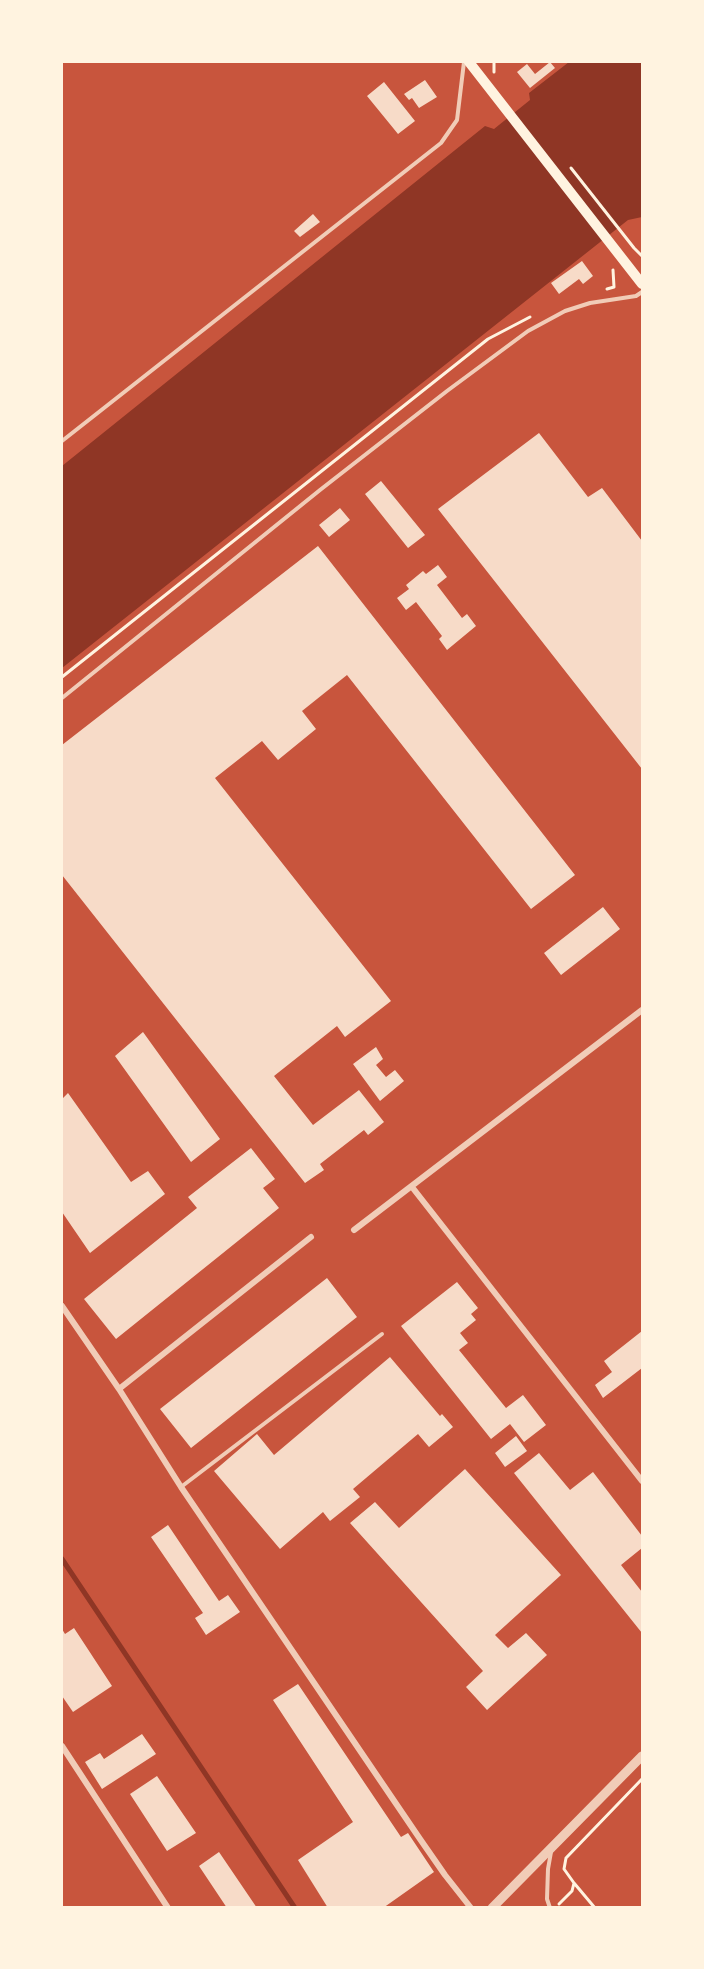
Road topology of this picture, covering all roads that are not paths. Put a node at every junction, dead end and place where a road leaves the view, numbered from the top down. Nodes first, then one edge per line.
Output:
1 (464, 62) edge
2 (469, 62) edge
3 (642, 284) edge
4 (642, 292) edge
5 (62, 441) edge
6 (62, 698) edge
7 (642, 1010) edge
8 (412, 1187) junction
9 (354, 1230) dead end
10 (311, 1237) dead end
11 (62, 1306) edge
12 (382, 1334) dead end
13 (119, 1389) junction
14 (642, 1481) edge
15 (181, 1487) junction
16 (62, 1746) edge
17 (642, 1756) edge
18 (553, 1847) junction
19 (496, 1905) edge
20 (168, 1908) edge
21 (471, 1908) edge
22 (549, 1908) edge

1 - 5 lane
2 - 3 main road
4 - 6 lane
7 - 8 street
8 - 9 street
8 - 14 street
10 - 13 street
11 - 13 street
12 - 15 lane
13 - 15 street
15 - 21 street
16 - 20 street
17 - 18 street
18 - 19 street
18 - 22 lane

